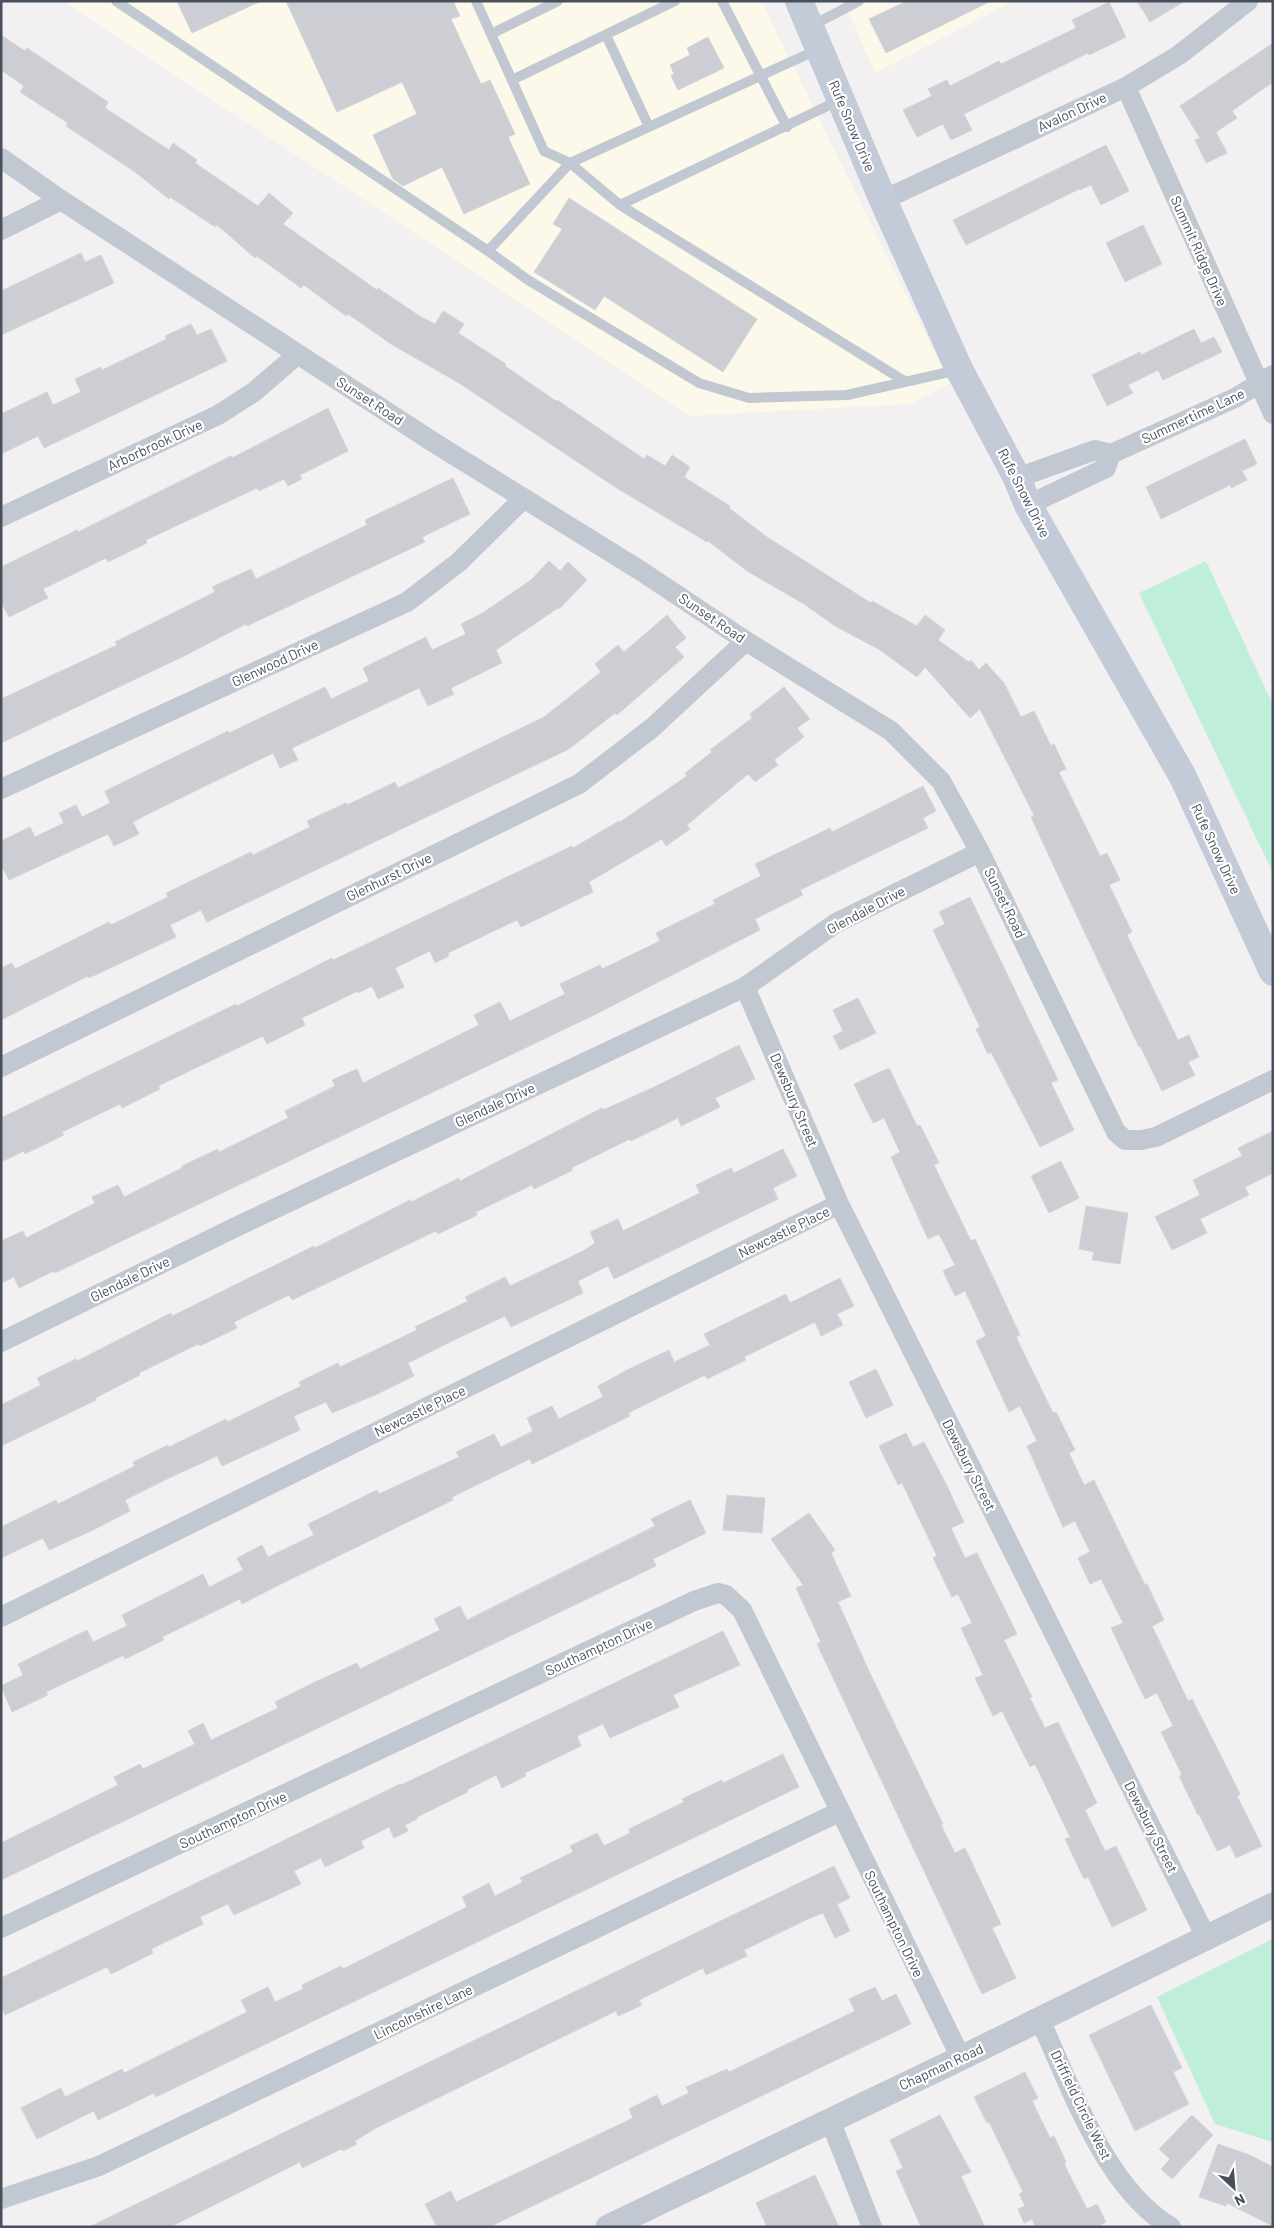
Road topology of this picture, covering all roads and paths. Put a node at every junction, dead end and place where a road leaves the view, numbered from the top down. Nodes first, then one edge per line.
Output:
1 (116, 1) edge
2 (476, 1) edge
3 (558, 1) edge
4 (675, 1) edge
5 (722, 1) edge
6 (800, 1) edge
7 (859, 1) edge
8 (1248, 1) edge
9 (491, 34) junction
10 (606, 34) junction
11 (815, 37) junction
12 (760, 76) junction
13 (512, 80) junction
14 (1126, 87) junction
15 (841, 100) junction
16 (649, 127) junction
17 (787, 127) junction
18 (1, 158) edge
19 (570, 164) junction
20 (61, 200) junction
21 (883, 200) junction
22 (620, 205) junction
23 (1, 230) edge
24 (488, 251) junction
25 (298, 354) junction
26 (959, 369) junction
27 (1265, 379) edge
28 (906, 382) junction
29 (1273, 414) edge
30 (1111, 454) junction
31 (1017, 478) junction
32 (524, 498) junction
33 (1028, 505) junction
34 (1, 517) edge
35 (746, 641) junction
36 (1, 789) edge
37 (980, 852) junction
38 (1273, 972) edge
39 (745, 987) junction
40 (1, 1067) edge
41 (1273, 1080) edge
42 (839, 1204) junction
43 (1, 1342) edge
44 (1, 1617) edge
45 (839, 1812) junction
46 (1273, 1905) edge
47 (1, 1928) edge
48 (1206, 1938) junction
49 (1040, 2020) junction
50 (961, 2058) junction
51 (830, 2120) junction
52 (1, 2199) edge
53 (608, 2227) edge
54 (872, 2227) edge
55 (1171, 2227) edge

1 - 24 lane
2 - 9 lane
3 - 9 lane
4 - 10 lane
5 - 12 lane
6 - 11 main road, Rufe Snow Drive
7 - 11 lane
8 - 14 street, Avalon Drive
9 - 13 lane
10 - 13 lane
10 - 16 lane
11 - 12 lane
11 - 15 main road, Rufe Snow Drive
12 - 16 lane
12 - 17 lane
13 - 19 lane
14 - 21 street, Avalon Drive
14 - 27 street, Summit Ridge Drive
15 - 17 lane
15 - 21 main road, Rufe Snow Drive
16 - 19 lane
17 - 22 lane
18 - 20 street, Sunset Road
19 - 22 lane
19 - 24 lane
20 - 23 street
20 - 25 street, Sunset Road
21 - 26 main road, Rufe Snow Drive
22 - 28 lane
24 - 28 lane
25 - 32 street, Sunset Road
25 - 34 street, Arborbrook Drive
26 - 28 lane
26 - 31 main road, Rufe Snow Drive
27 - 29 street, Summit Ridge Drive
27 - 30 street, Summertime Lane
30 - 31 street, Summertime Lane
30 - 33 street, Summertime Lane
31 - 33 main road, Rufe Snow Drive
32 - 35 street, Sunset Road
32 - 36 street, Glenwood Drive
33 - 38 main road, Rufe Snow Drive
35 - 37 street, Sunset Road
35 - 40 street, Glenhurst Drive
37 - 39 street, Glendale Drive
37 - 41 street, Sunset Road
39 - 42 street, Dewsbury Street
39 - 43 street, Glendale Drive
42 - 44 street, Newcastle Place
42 - 48 street, Dewsbury Street
45 - 47 street, Southampton Drive
45 - 50 street, Southampton Drive
45 - 52 street, Lincolnshire Lane
46 - 48 street, Chapman Road
48 - 49 street, Chapman Road
49 - 50 street, Chapman Road
49 - 55 street, Driffield Circle West
50 - 51 street, Chapman Road
51 - 53 street, Chapman Road
51 - 54 street

